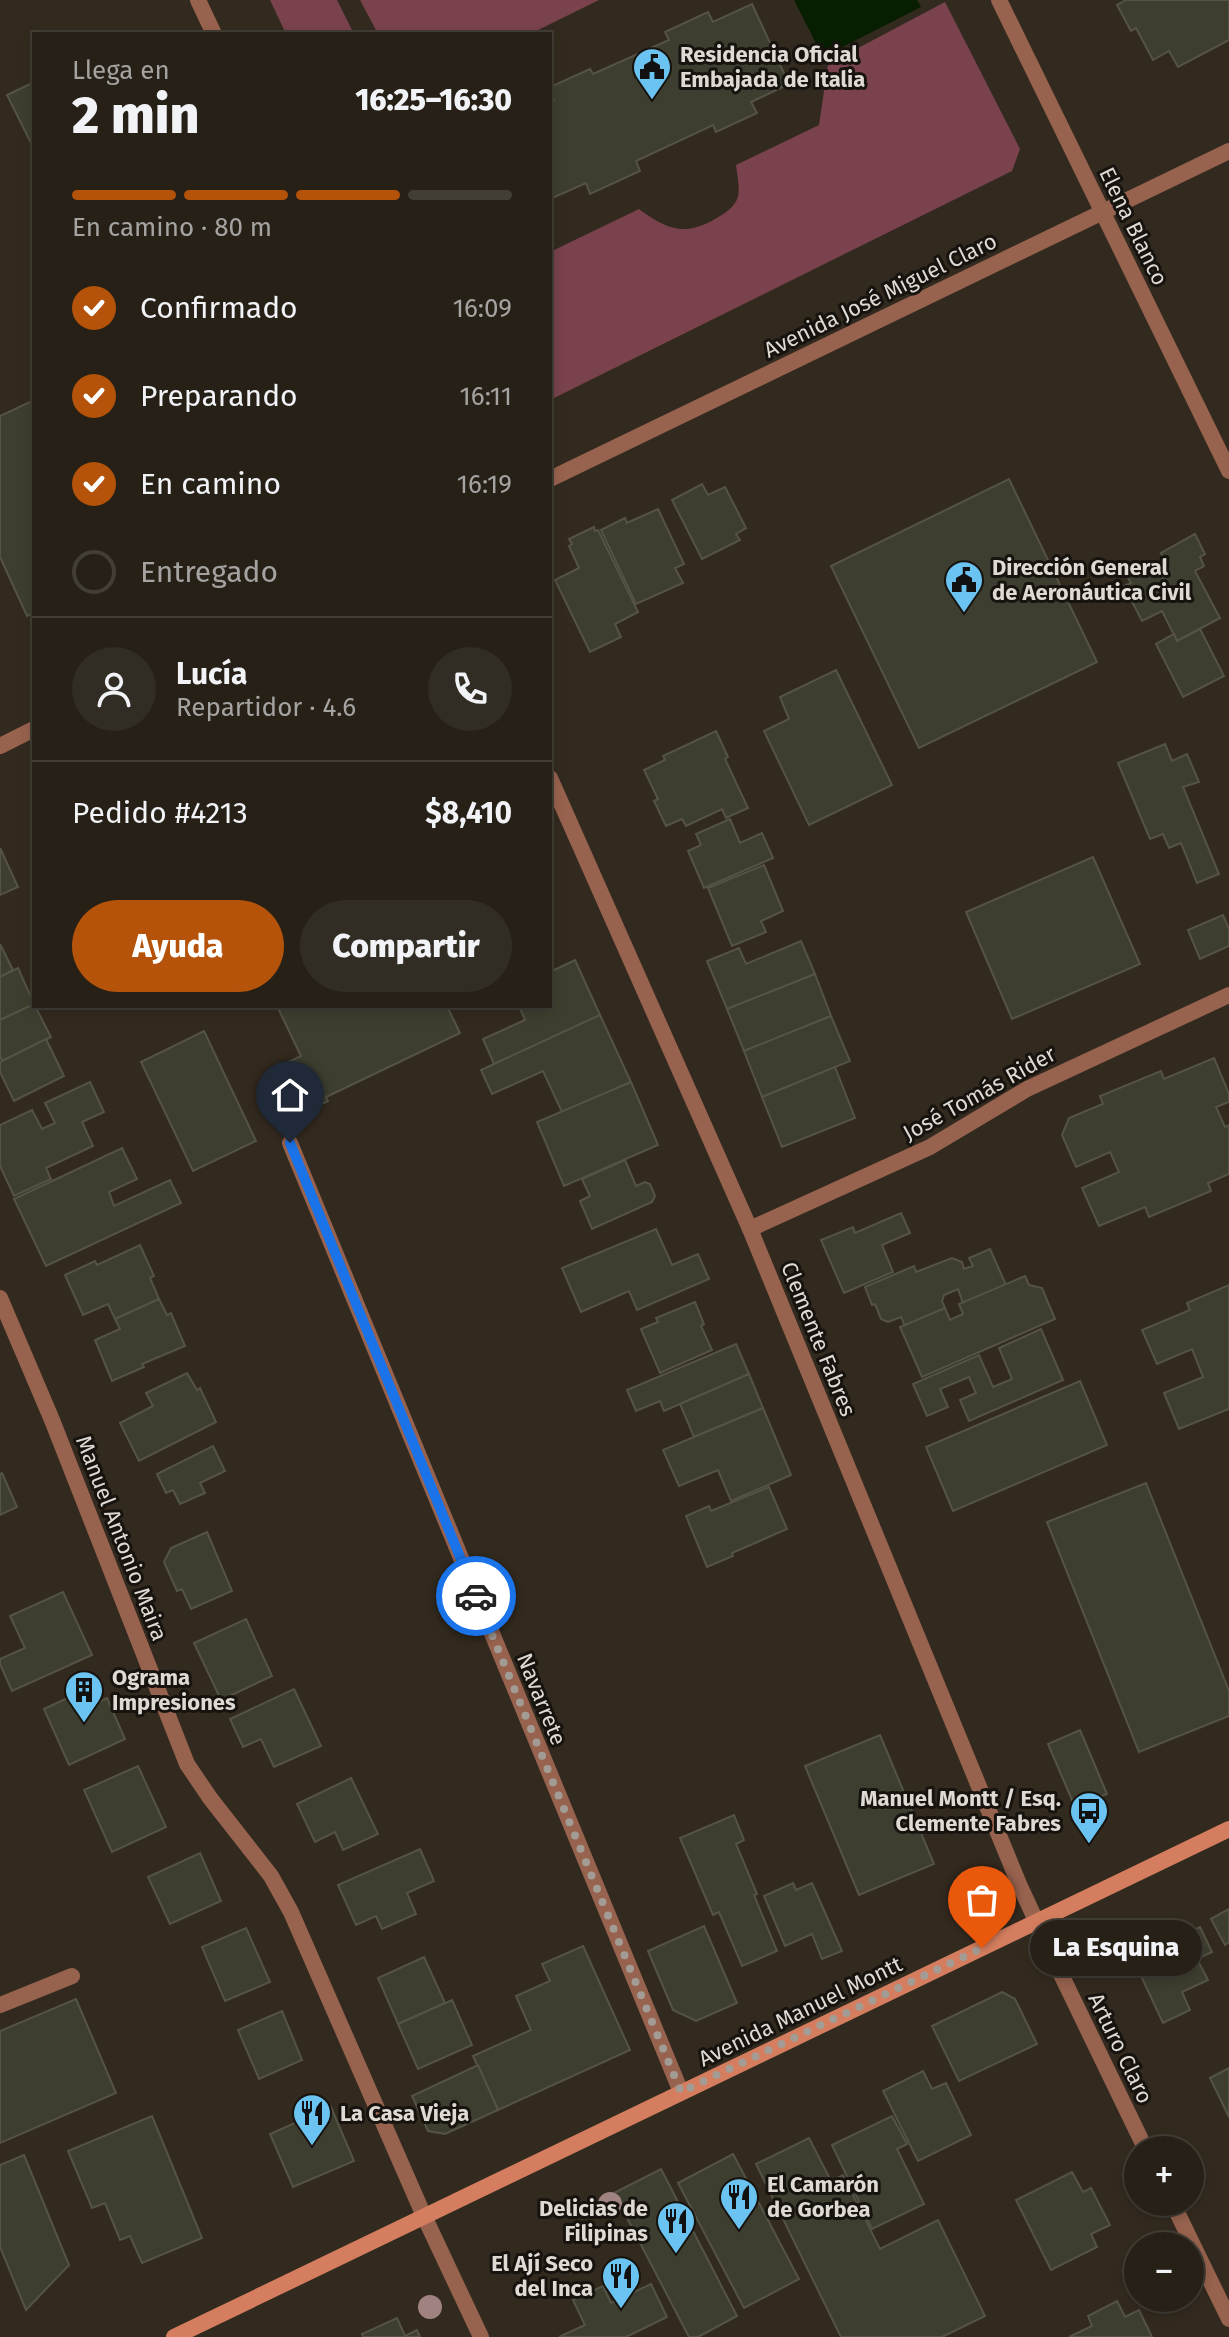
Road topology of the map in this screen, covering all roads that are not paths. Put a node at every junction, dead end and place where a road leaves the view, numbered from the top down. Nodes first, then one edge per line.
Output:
1 (198, 0) edge
2 (999, 0) edge
3 (213, 32) edge
4 (1229, 151) edge
5 (1103, 211) junction
6 (1229, 471) edge
7 (552, 478) edge
8 (32, 730) edge
9 (0, 746) edge
10 (552, 783) edge
11 (1229, 995) edge
12 (290, 1143) dead end
13 (750, 1229) junction
14 (0, 1298) edge
15 (1229, 1829) edge
16 (1037, 1922) junction
17 (72, 1976) dead end
18 (0, 2005) edge
19 (681, 2092) junction
20 (1139, 2136) edge
21 (424, 2216) junction
22 (1179, 2216) edge
23 (1229, 2319) edge
24 (174, 2337) edge
25 (481, 2337) edge

1 - 3 street
2 - 5 street, Elena Blanco
4 - 5 street, Avenida José Miguel Claro
5 - 6 street, Elena Blanco
5 - 7 street, Avenida José Miguel Claro
8 - 9 street
10 - 13 street, Clemente Fabres
11 - 13 street, José Tomás Rider
12 - 19 street, Navarrete
13 - 16 street, Clemente Fabres
14 - 21 street, Manuel Antonio Maira
15 - 16 main road, Avenida Manuel Montt
16 - 19 main road, Avenida Manuel Montt
16 - 20 street, Arturo Claro
17 - 18 street
19 - 21 main road, Avenida Manuel Montt
21 - 24 main road, Avenida Manuel Montt
21 - 25 street, Manuel Antonio Maira
22 - 23 street

